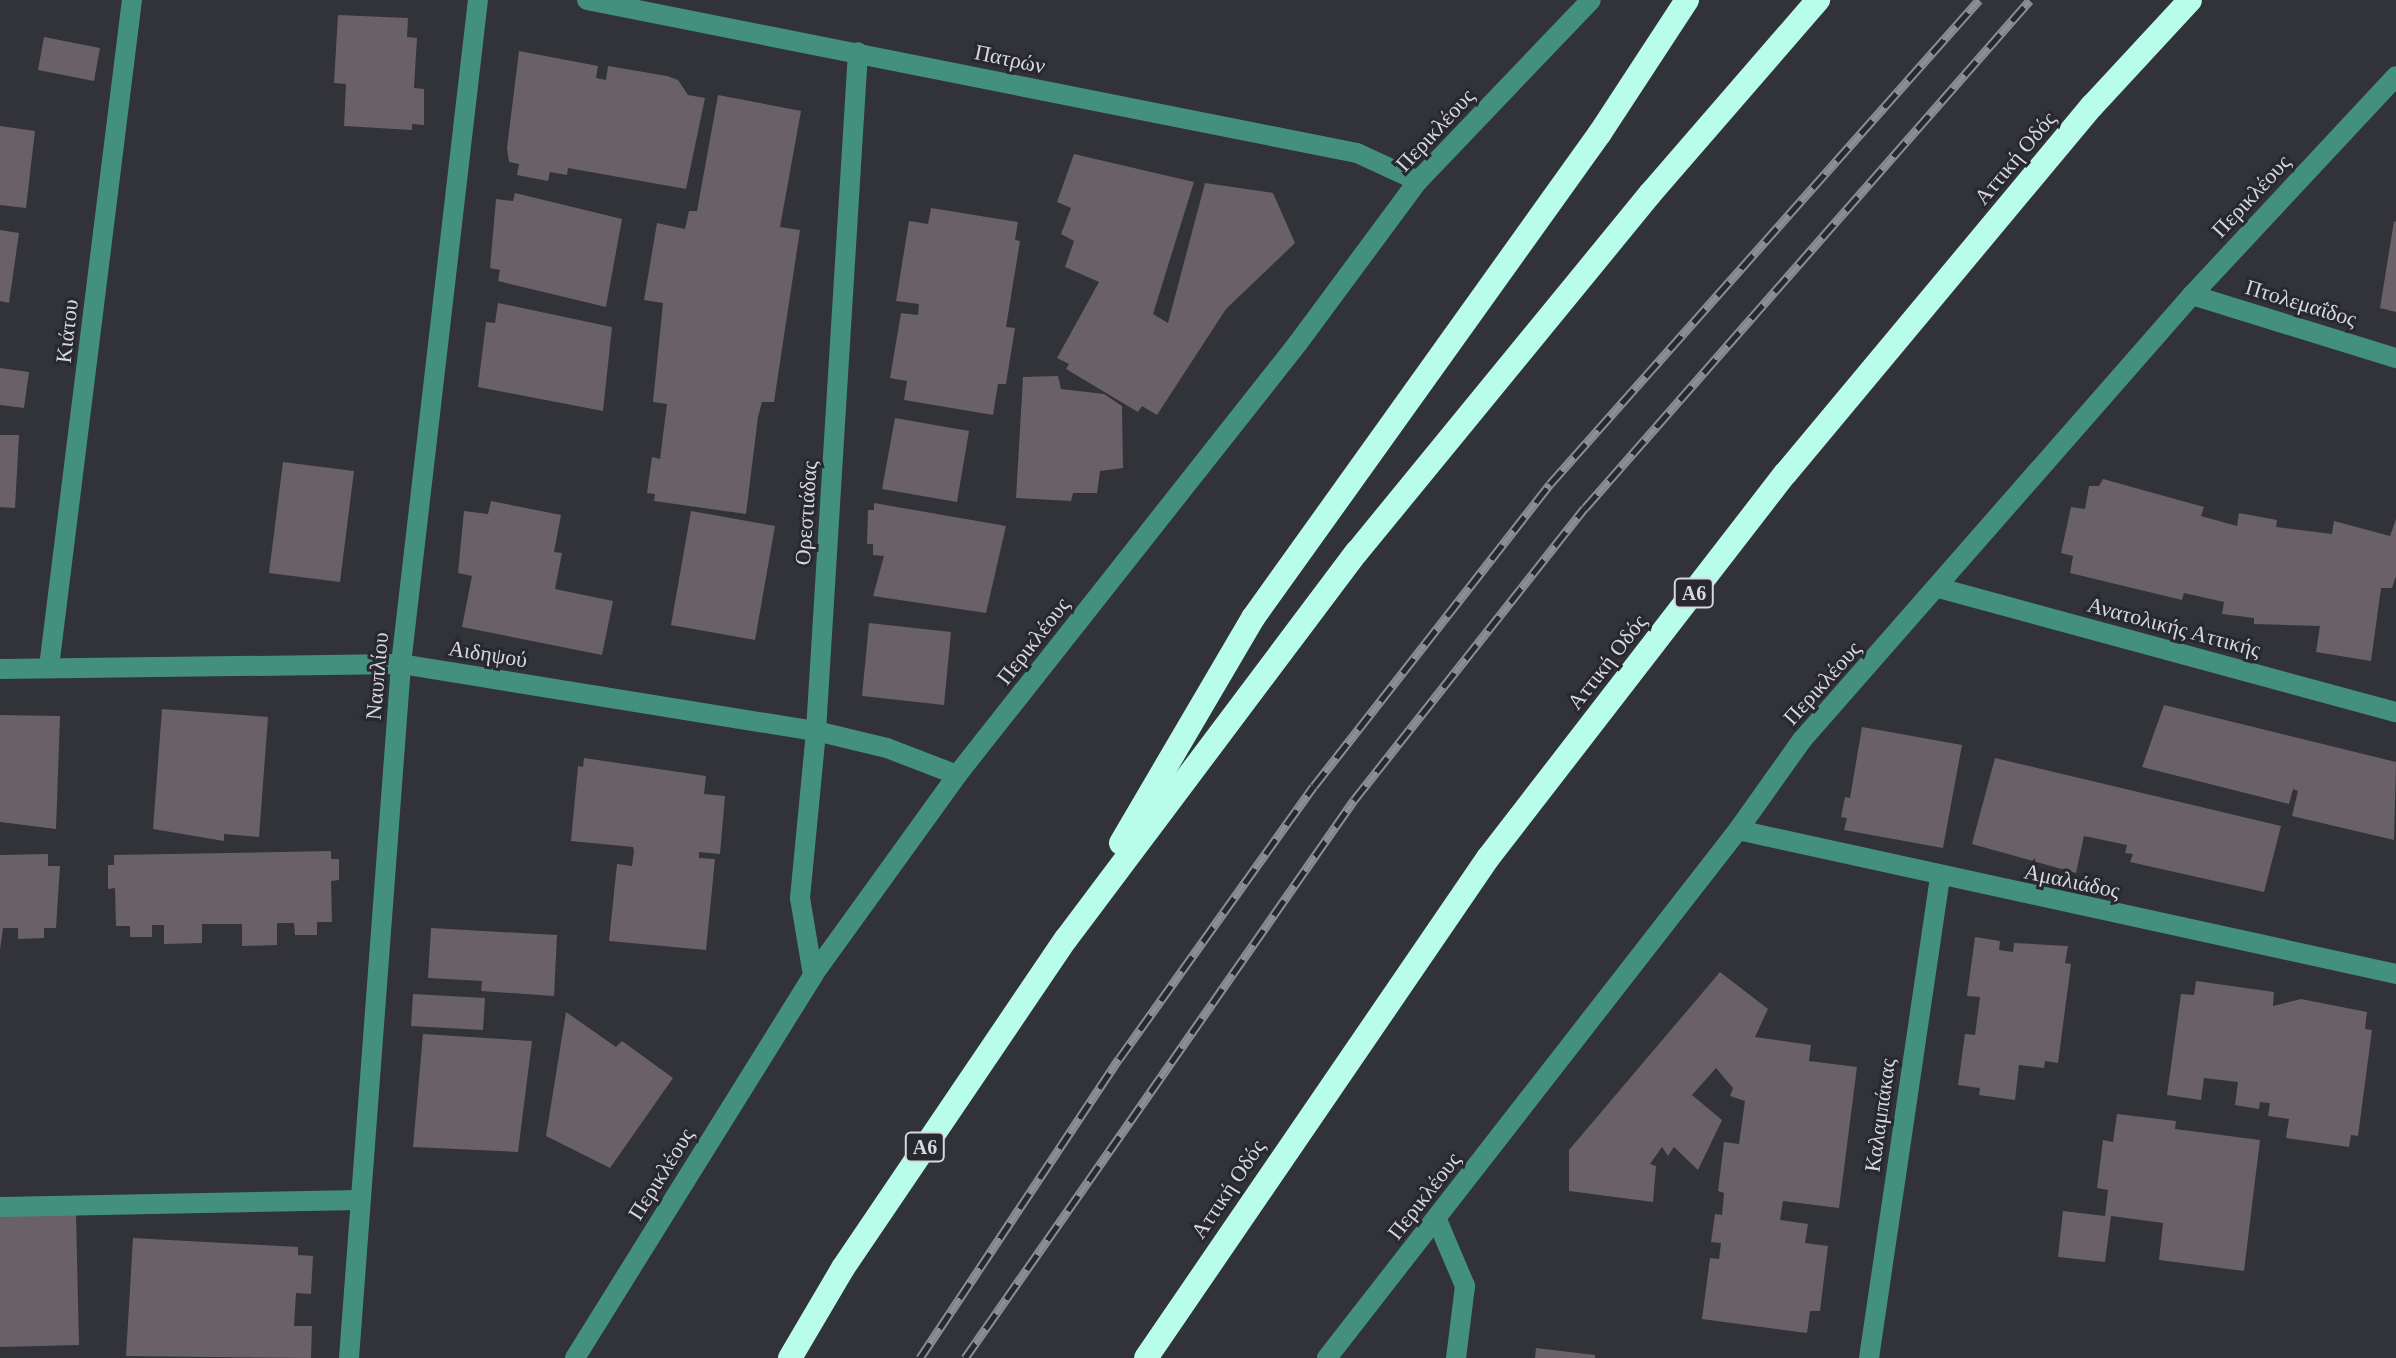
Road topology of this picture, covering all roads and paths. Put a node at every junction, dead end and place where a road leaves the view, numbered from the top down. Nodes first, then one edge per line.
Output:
1 (132, 0) edge
2 (478, 0) edge
3 (587, 0) edge
4 (1591, 0) edge
5 (1687, 0) edge
6 (1818, 0) edge
7 (2190, 0) edge
8 (858, 52) junction
9 (2396, 76) edge
10 (1418, 181) junction
11 (2192, 295) junction
12 (2396, 358) edge
13 (1939, 588) junction
14 (401, 664) junction
15 (49, 667) junction
16 (0, 669) edge
17 (2396, 712) edge
18 (816, 731) junction
19 (957, 775) junction
20 (1738, 830) junction
21 (1940, 878) junction
22 (1066, 939) junction
23 (2396, 974) edge
24 (813, 975) junction
25 (360, 1200) junction
26 (0, 1207) edge
27 (1437, 1220) junction
28 (349, 1358) edge
29 (575, 1358) edge
30 (790, 1358) edge
31 (1146, 1358) edge
32 (1327, 1358) edge
33 (1456, 1358) edge
34 (1869, 1358) edge

1 - 15 street, Κιάτου
2 - 14 street, Ναυπλίου
3 - 8 street, Πατρών
4 - 10 street, Περικλέους
5 - 22 highway
6 - 22 highway, Α6
7 - 31 highway, Αττική Οδός / Α6
8 - 10 street, Πατρών
8 - 18 street, Ορεστιάδας
9 - 11 street, Περικλέους
10 - 19 street, Περικλέους
11 - 12 street, Πτολεμαΐδος
11 - 13 street, Περικλέους
13 - 17 street, Ανατολικής Αττικής
13 - 20 street, Περικλέους
14 - 15 street, Αιδηψού
14 - 18 street, Αιδηψού
14 - 25 street, Ναυπλίου
15 - 16 street, Αιδηψού
18 - 19 street, Αιδηψού
18 - 24 street, Ορεστιάδας
19 - 24 street, Περικλέους
20 - 21 street, Αμαλιάδος
20 - 27 street, Περικλέους
21 - 23 street, Αμαλιάδος
21 - 34 street, Καλαμπάκας
22 - 30 highway, Α6
24 - 29 street, Περικλέους
25 - 26 street
25 - 28 street, Ναυπλίου
27 - 32 street, Περικλέους
27 - 33 street

